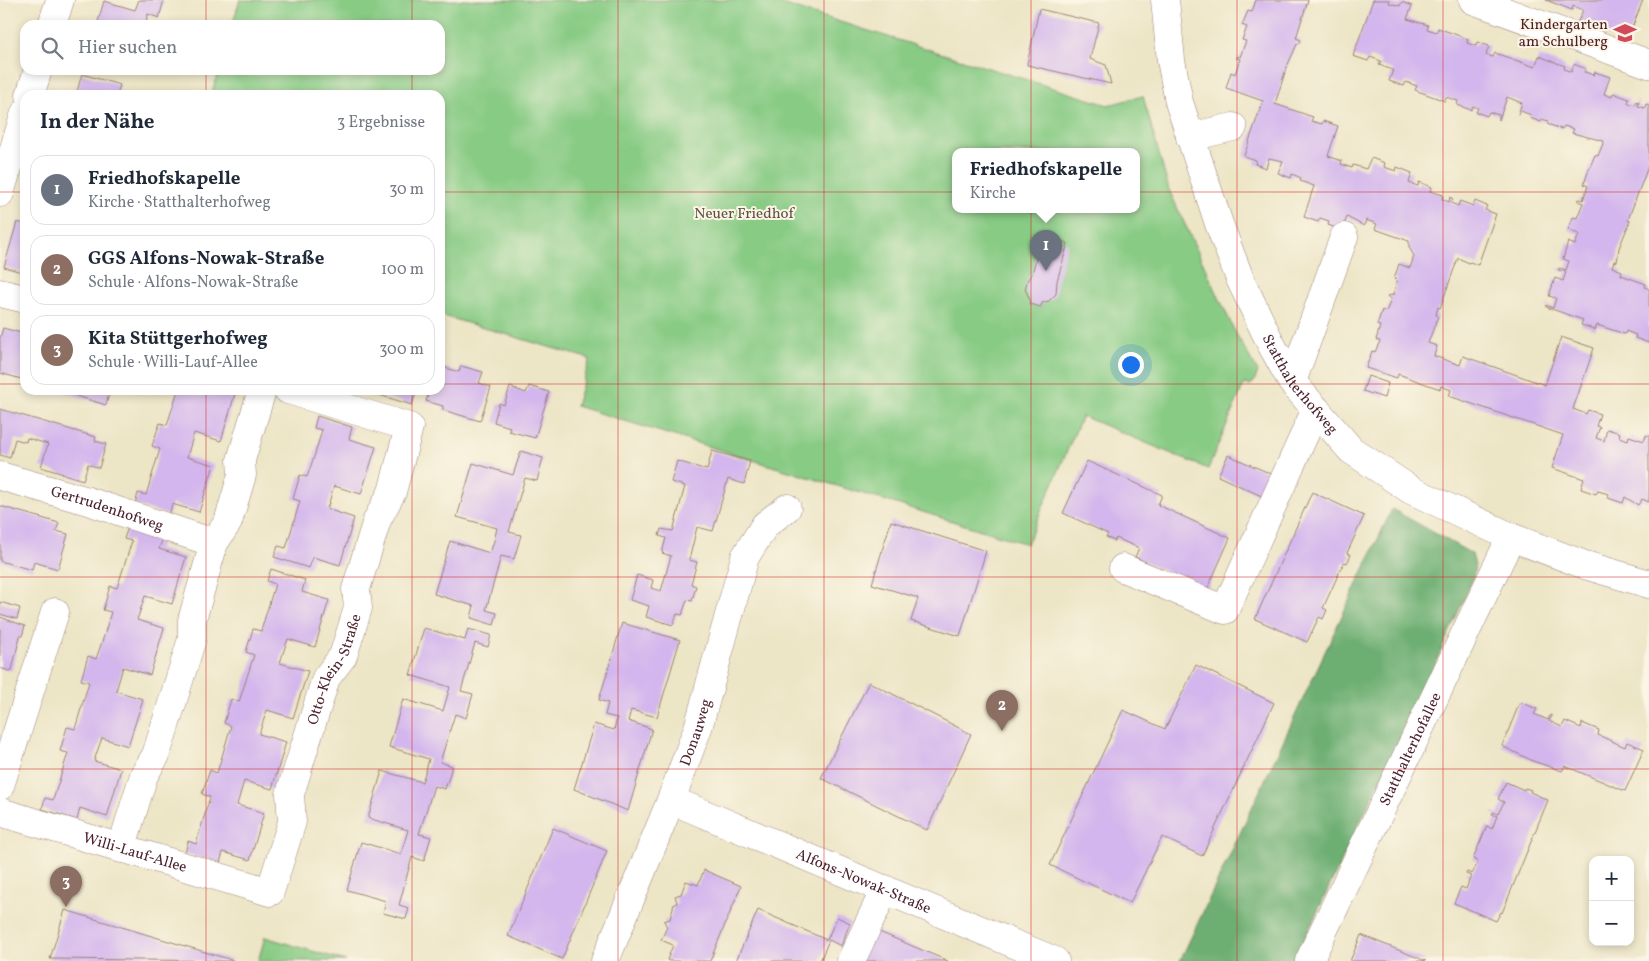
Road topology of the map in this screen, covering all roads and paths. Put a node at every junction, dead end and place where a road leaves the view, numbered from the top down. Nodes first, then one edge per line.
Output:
1 (60, 0) edge
2 (1165, 0) edge
3 (1474, 0) edge
4 (54, 20) edge
5 (1649, 64) edge
6 (36, 75) edge
7 (32, 90) edge
8 (1233, 127) dead end
9 (20, 128) edge
10 (1190, 137) junction
11 (0, 193) edge
12 (1344, 237) dead end
13 (0, 292) edge
14 (20, 298) edge
15 (1292, 382) junction
16 (260, 395) edge
17 (304, 395) edge
18 (1316, 409) junction
19 (0, 476) edge
20 (787, 508) dead end
21 (1512, 537) junction
22 (214, 543) junction
23 (1123, 568) dead end
24 (1649, 584) edge
25 (55, 612) dead end
26 (0, 786) edge
27 (672, 800) junction
28 (0, 812) edge
29 (121, 849) junction
30 (884, 889) junction
31 (270, 892) joint
32 (605, 961) edge
33 (851, 961) edge
34 (1055, 961) edge
35 (1310, 961) edge

1 - 4 street
2 - 10 street, Statthalterhofweg
3 - 5 street
6 - 7 street
8 - 10 street
9 - 11 street
10 - 15 street, Statthalterhofweg
12 - 15 street
13 - 14 street
15 - 18 street, Statthalterhofweg
16 - 22 street
17 - 31 street, Otto-Klein-Straße
18 - 21 street, Statthalterhofweg
18 - 23 street
19 - 22 street, Gertrudenhofweg
20 - 27 street, Donauweg
21 - 24 street, Statthalterhofweg
21 - 35 street, Statthalterhofallee
22 - 29 street
25 - 26 street
27 - 30 street, Alfons-Nowak-Straße
27 - 32 street, Donauweg
28 - 29 street, Willi-Lauf-Allee
29 - 31 street, Willi-Lauf-Allee
30 - 33 street
30 - 34 street, Alfons-Nowak-Straße

